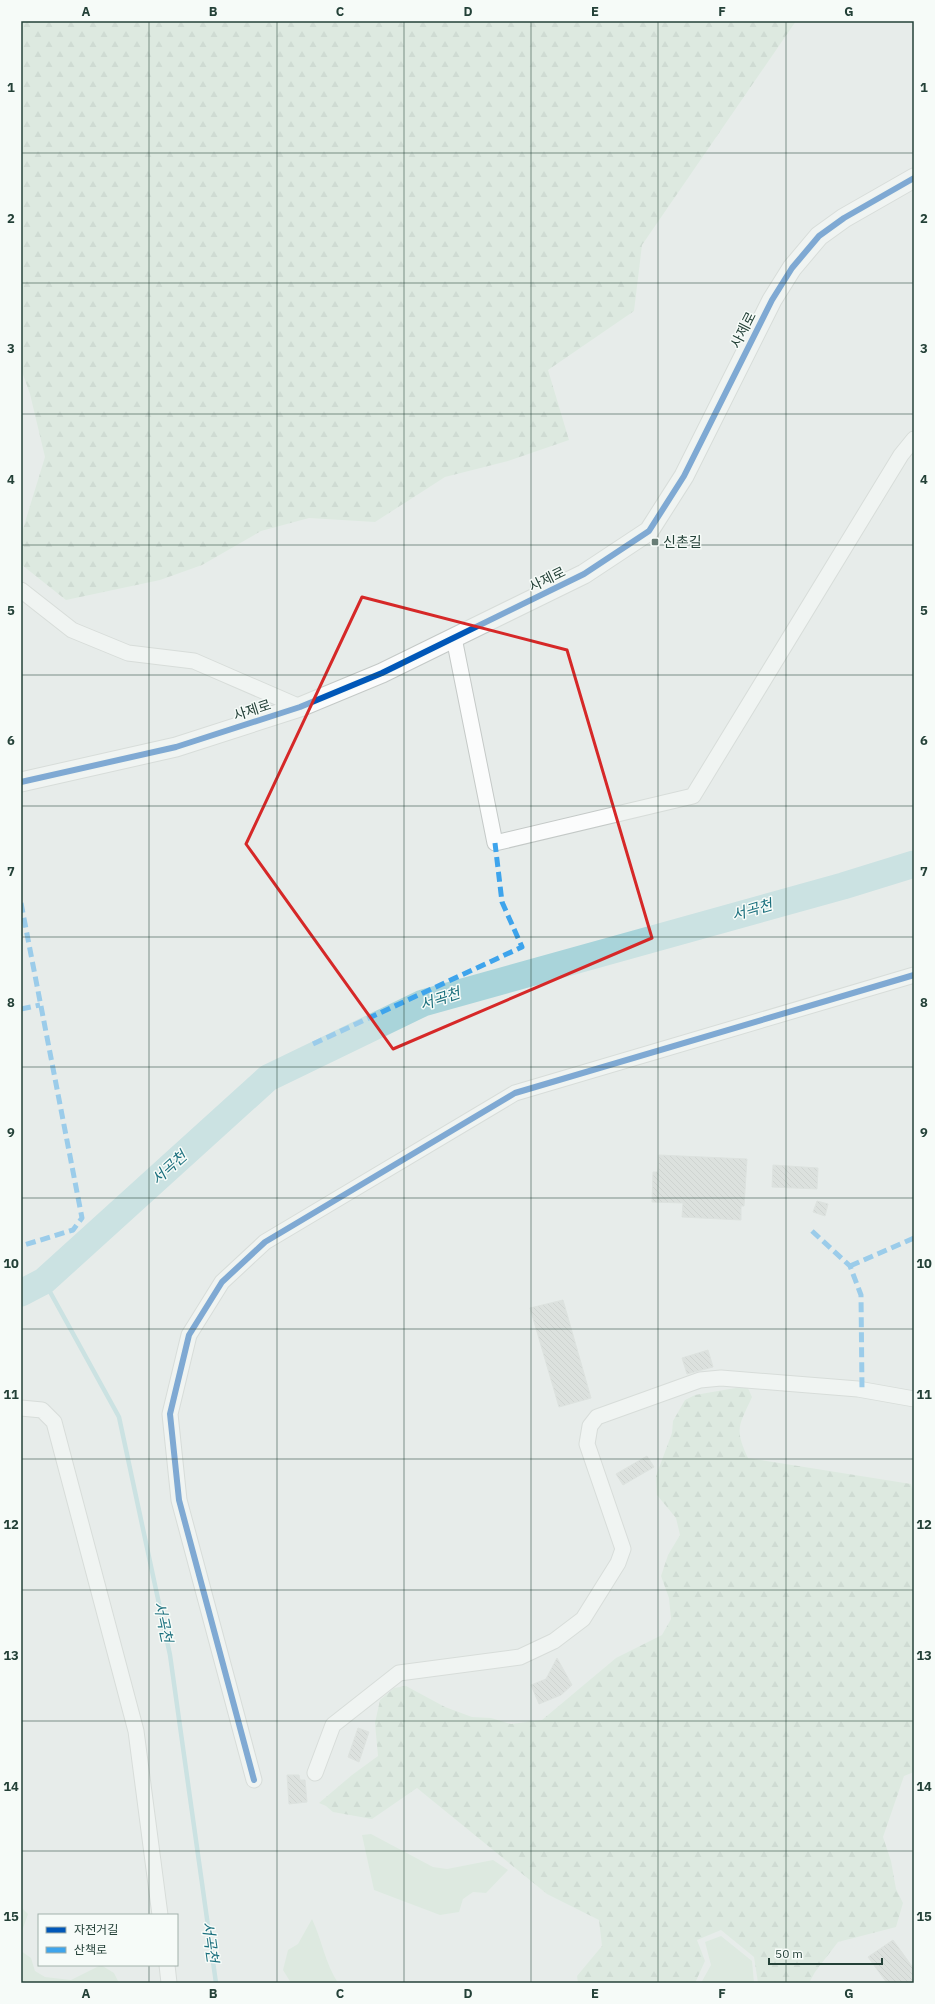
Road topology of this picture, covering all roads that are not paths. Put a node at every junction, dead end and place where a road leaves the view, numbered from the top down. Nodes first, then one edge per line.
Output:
1 (914, 178) edge
2 (914, 439) edge
3 (23, 595) edge
4 (454, 638) junction
5 (300, 707) junction
6 (21, 782) edge
7 (914, 975) edge
8 (914, 1399) edge
9 (21, 1408) edge
10 (315, 1773) dead end
11 (254, 1780) dead end
12 (160, 1914) edge
13 (167, 1966) edge
14 (169, 1983) edge

1 - 4 street, 사제로
2 - 4 street
3 - 5 street
4 - 5 street, 사제로
5 - 6 street, 사제로
7 - 11 street
8 - 10 street
9 - 12 street
13 - 14 street

